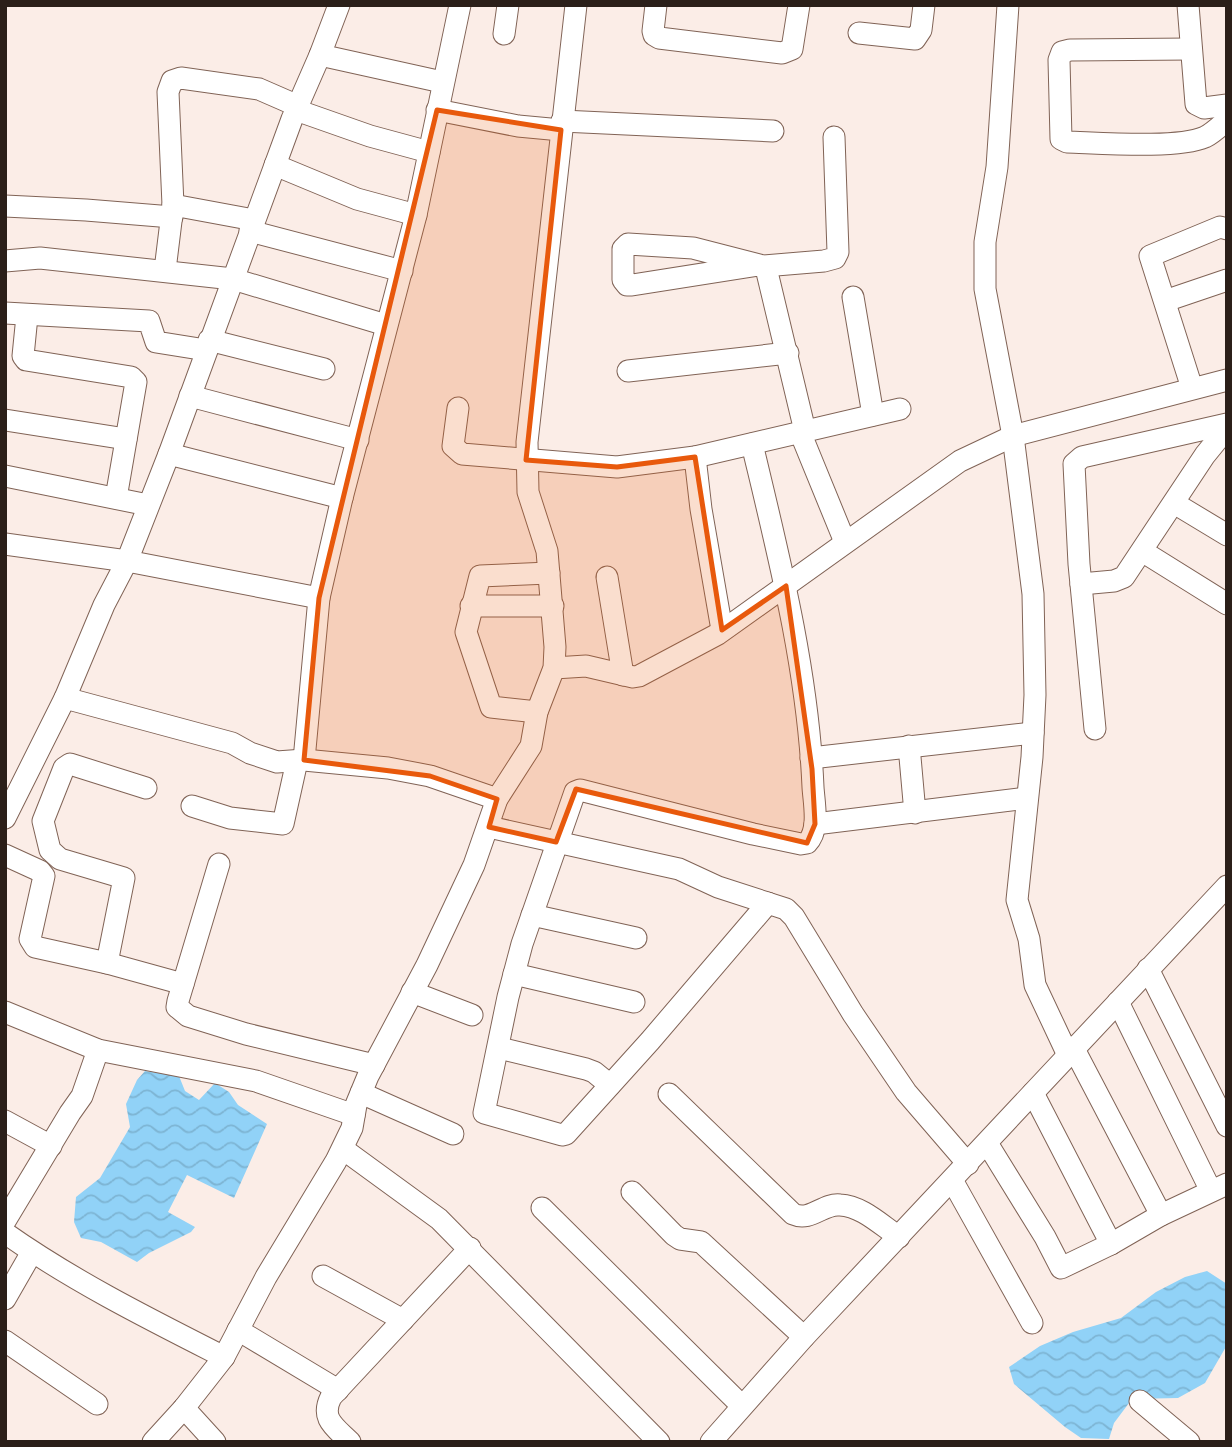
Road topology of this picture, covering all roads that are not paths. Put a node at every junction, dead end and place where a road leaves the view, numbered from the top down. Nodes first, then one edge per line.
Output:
1 (339, 5) edge
2 (460, 5) edge
3 (508, 5) edge
4 (576, 5) edge
5 (656, 5) edge
6 (799, 5) edge
7 (924, 5) edge
8 (1008, 5) edge
9 (1188, 5) edge
10 (859, 33) dead end
11 (504, 34) dead end
12 (1191, 49) junction
13 (320, 55) junction
14 (442, 82) junction
15 (1227, 105) edge
16 (297, 108) junction
17 (438, 110) junction
18 (1227, 120) edge
19 (561, 125) junction
20 (773, 131) dead end
21 (835, 137) dead end
22 (429, 152) junction
23 (275, 165) junction
24 (5, 206) edge
25 (173, 211) junction
26 (416, 215) junction
27 (252, 225) junction
28 (1227, 229) edge
29 (5, 261) edge
30 (761, 265) junction
31 (164, 270) junction
32 (402, 271) junction
33 (233, 279) junction
34 (1227, 280) edge
35 (853, 297) dead end
36 (1164, 300) junction
37 (5, 313) edge
38 (27, 316) junction
39 (386, 325) junction
40 (208, 345) junction
41 (788, 353) junction
42 (324, 369) dead end
43 (628, 371) dead end
44 (1227, 380) edge
45 (1192, 388) junction
46 (190, 396) junction
47 (458, 408) dead end
48 (900, 409) dead end
49 (873, 415) junction
50 (5, 420) edge
51 (1227, 426) edge
52 (803, 431) junction
53 (1013, 436) junction
54 (126, 439) junction
55 (358, 440) junction
56 (752, 444) junction
57 (169, 454) junction
58 (695, 457) junction
59 (526, 460) junction
60 (5, 476) edge
61 (116, 498) junction
62 (342, 498) junction
63 (1174, 503) junction
64 (148, 505) junction
65 (1227, 536) edge
66 (845, 542) junction
67 (5, 544) edge
68 (1142, 551) junction
69 (127, 561) junction
70 (549, 573) junction
71 (607, 577) dead end
72 (1081, 584) junction
73 (786, 586) junction
74 (319, 598) junction
75 (1227, 604) edge
76 (471, 606) junction
77 (553, 606) junction
78 (722, 631) junction
79 (554, 668) junction
80 (623, 675) junction
81 (65, 698) junction
82 (537, 712) junction
83 (1095, 729) dead end
84 (1033, 733) junction
85 (909, 746) junction
86 (811, 758) junction
87 (300, 761) junction
88 (146, 788) dead end
89 (1027, 798) junction
90 (496, 799) junction
91 (192, 806) dead end
92 (915, 813) junction
93 (5, 818) edge
94 (815, 824) junction
95 (489, 827) junction
96 (556, 842) junction
97 (5, 855) edge
98 (219, 864) dead end
99 (1227, 886) edge
100 (768, 903) junction
101 (532, 915) junction
102 (636, 938) dead end
103 (107, 962) junction
104 (1148, 970) junction
105 (514, 974) junction
106 (183, 984) junction
107 (412, 992) junction
108 (634, 1002) dead end
109 (1118, 1002) junction
110 (5, 1012) edge
111 (472, 1015) dead end
112 (499, 1048) junction
113 (1070, 1050) junction
114 (98, 1051) junction
115 (374, 1065) junction
116 (610, 1085) junction
117 (361, 1093) junction
118 (1033, 1093) junction
119 (669, 1094) dead end
120 (354, 1115) junction
121 (5, 1121) edge
122 (1227, 1126) edge
123 (453, 1134) dead end
124 (987, 1143) junction
125 (51, 1146) junction
126 (343, 1149) junction
127 (968, 1164) junction
128 (952, 1180) junction
129 (1219, 1188) edge
130 (632, 1192) dead end
131 (542, 1208) dead end
132 (1161, 1215) junction
133 (5, 1221) edge
134 (5, 1233) edge
135 (899, 1237) junction
136 (1111, 1244) junction
137 (470, 1248) junction
138 (32, 1252) junction
139 (323, 1276) dead end
140 (5, 1299) edge
141 (403, 1320) junction
142 (1032, 1323) dead end
143 (238, 1331) junction
144 (804, 1337) junction
145 (5, 1341) edge
146 (224, 1357) junction
147 (338, 1390) junction
148 (1140, 1401) dead end
149 (97, 1404) dead end
150 (743, 1406) junction
151 (184, 1408) junction
152 (153, 1442) edge
153 (215, 1442) edge
154 (350, 1442) edge
155 (659, 1442) edge
156 (711, 1442) edge
157 (1189, 1442) edge

1 - 13 street
2 - 14 street
3 - 11 street
4 - 19 street
5 - 6 street
7 - 10 street
8 - 53 street
9 - 12 street
12 - 15 street
12 - 18 street
13 - 14 street
13 - 16 street
14 - 17 street
16 - 22 street
16 - 23 street
16 - 25 street
17 - 19 street
17 - 22 street
19 - 20 street
19 - 59 street
21 - 30 street
22 - 26 street
23 - 26 street
23 - 27 street
24 - 25 street
25 - 27 street
25 - 31 street
26 - 32 street
27 - 32 street
27 - 33 street
28 - 36 street
29 - 31 street
30 - 30 street
30 - 41 street
31 - 33 street
32 - 39 street
33 - 39 street
33 - 40 street
34 - 36 street
35 - 49 street
36 - 45 street
37 - 38 street
38 - 40 street
38 - 54 street
39 - 55 street
40 - 42 street
40 - 46 street
41 - 43 street
41 - 52 street
44 - 45 street
45 - 53 street
46 - 55 street
46 - 57 street
47 - 59 street
48 - 49 street
49 - 52 street
50 - 54 street
51 - 63 street
51 - 72 street
52 - 56 street
52 - 66 street
53 - 66 street
53 - 84 street
54 - 61 street
55 - 62 street
56 - 58 street
56 - 73 street
57 - 62 street
57 - 64 street
58 - 59 street
58 - 78 street
59 - 70 street
60 - 61 street
61 - 64 street
62 - 74 street
63 - 65 street
63 - 68 street
64 - 69 street
66 - 73 street
67 - 69 street
68 - 72 street
68 - 75 street
69 - 74 street
69 - 81 street
70 - 76 street
70 - 77 street
71 - 80 street
72 - 83 street
73 - 78 street
73 - 86 street
74 - 87 street
76 - 77 street
76 - 82 street
77 - 79 street
78 - 80 street
79 - 80 street
79 - 82 street
81 - 87 street
81 - 93 street
82 - 90 street
84 - 85 street
84 - 89 street
85 - 86 street
85 - 92 street
86 - 94 street
87 - 90 street
87 - 91 street
88 - 103 street
89 - 92 street
89 - 113 street
90 - 95 street
92 - 94 street
94 - 96 street
95 - 96 street
95 - 107 street
96 - 100 street
96 - 101 street
97 - 103 street
98 - 106 street
99 - 104 street
100 - 116 street
100 - 127 street
101 - 102 street
101 - 105 street
103 - 106 street
104 - 109 street
104 - 122 street
105 - 108 street
105 - 112 street
106 - 115 street
107 - 111 street
107 - 115 street
109 - 113 street
109 - 129 street
110 - 114 street
112 - 116 street
112 - 116 street
113 - 118 street
113 - 132 street
114 - 120 street
114 - 125 street
115 - 117 street
117 - 120 street
117 - 123 street
118 - 124 street
118 - 136 street
119 - 135 street
120 - 126 street
121 - 125 street
124 - 127 street
124 - 136 street
125 - 133 street
126 - 137 street
126 - 143 street
127 - 128 street
128 - 135 street
128 - 142 street
129 - 132 street
130 - 144 street
131 - 150 street
132 - 136 street
134 - 138 street
135 - 144 street
137 - 141 street
137 - 155 street
138 - 140 street
138 - 146 street
139 - 141 street
141 - 147 street
143 - 146 street
143 - 147 street
144 - 150 street
145 - 149 street
146 - 151 street
147 - 154 street
148 - 157 street
150 - 156 street
151 - 152 street
151 - 153 street

